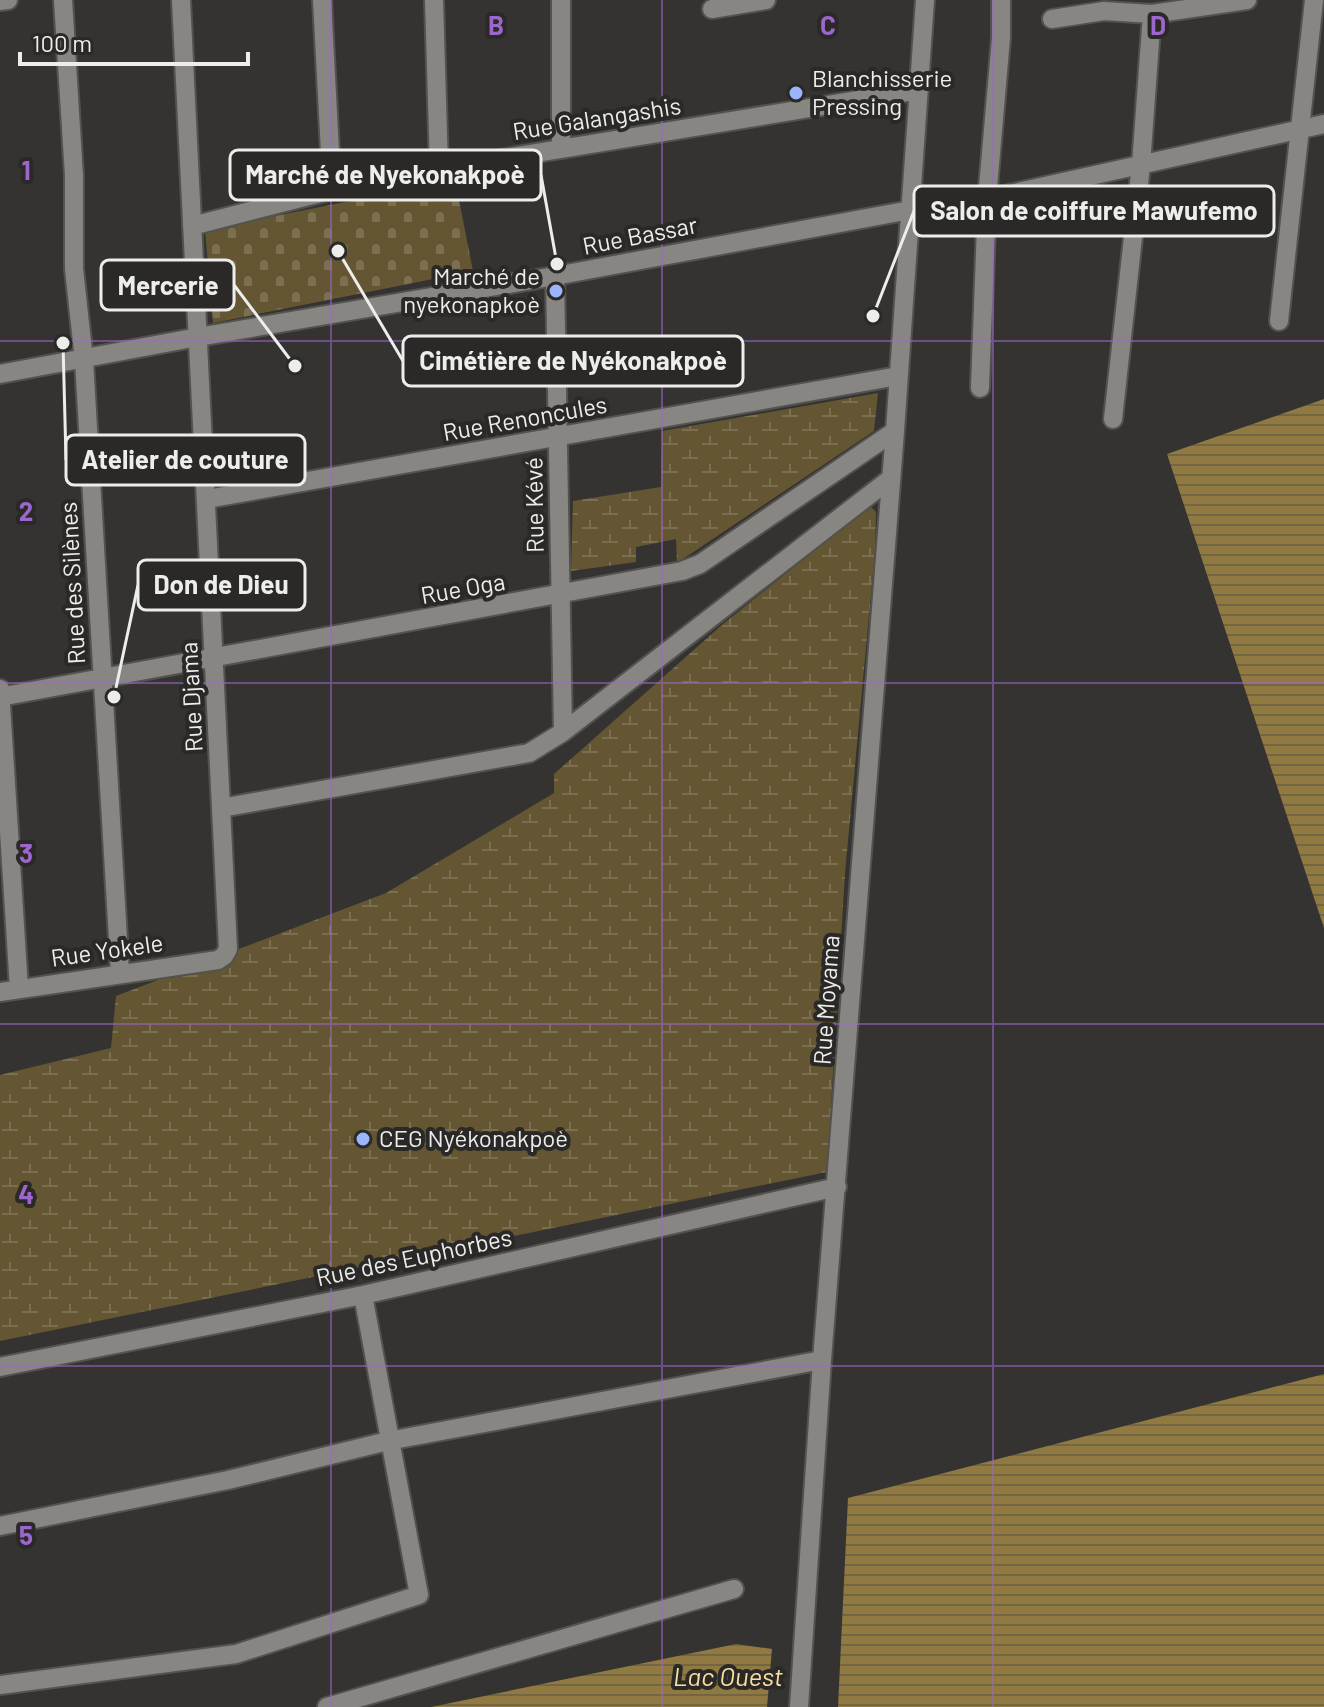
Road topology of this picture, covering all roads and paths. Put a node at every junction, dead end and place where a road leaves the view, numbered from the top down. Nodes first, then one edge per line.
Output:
1 (8, 0) edge
2 (63, 0) edge
3 (181, 0) edge
4 (322, 0) edge
5 (434, 0) edge
6 (561, 0) edge
7 (766, 0) edge
8 (925, 0) edge
9 (1001, 0) edge
10 (1247, 0) edge
11 (1314, 0) edge
12 (0, 1) edge
13 (712, 9) dead end
14 (1152, 14) junction
15 (1052, 19) dead end
16 (919, 90) junction
17 (1324, 124) edge
18 (1300, 130) junction
19 (561, 149) junction
20 (1141, 165) junction
21 (439, 169) junction
22 (332, 190) junction
23 (987, 199) junction
24 (910, 210) junction
25 (192, 226) junction
26 (555, 276) junction
27 (1279, 321) dead end
28 (198, 337) junction
29 (84, 360) junction
30 (0, 374) edge
31 (898, 376) junction
32 (980, 388) dead end
33 (1113, 419) dead end
34 (895, 431) junction
35 (558, 438) junction
36 (890, 479) junction
37 (207, 499) junction
38 (560, 596) junction
39 (214, 659) junction
40 (102, 677) junction
41 (0, 689) edge
42 (0, 697) edge
43 (563, 732) junction
44 (221, 808) junction
45 (221, 959) joint
46 (120, 973) junction
47 (19, 989) junction
48 (0, 992) edge
49 (837, 1187) junction
50 (363, 1295) junction
51 (822, 1360) junction
52 (0, 1367) edge
53 (388, 1441) junction
54 (0, 1526) edge
55 (734, 1589) dead end
56 (0, 1685) edge
57 (327, 1707) edge
58 (799, 1707) edge

1 - 12 street
2 - 29 street, Rue des Silènes
3 - 25 street, Rue Djama
4 - 22 street
5 - 21 street
6 - 19 street
7 - 13 street
8 - 16 street, Rue Moyama
9 - 23 street
10 - 14 street
11 - 18 street
14 - 15 street
14 - 20 street
16 - 19 street, Rue Galangashis
16 - 24 street, Rue Moyama
17 - 18 street
18 - 20 street
18 - 27 street
19 - 21 street, Rue Galangashis
20 - 23 street
20 - 33 street
21 - 22 street, Rue Galangashis
22 - 25 street, Rue Galangashis
23 - 32 street
24 - 26 street, Rue Bassar
24 - 31 street, Rue Moyama
25 - 28 street, Rue Djama
26 - 28 street, Rue Bassar
26 - 35 street, Rue Kévé
28 - 29 street, Rue Bassar
28 - 37 street, Rue Djama
29 - 30 street, Rue Bassar
29 - 40 street, Rue des Silènes
31 - 34 street, Rue Moyama
31 - 35 street, Rue Renoncules
34 - 36 street, Rue Moyama
34 - 38 street, Rue Oga
35 - 37 street, Rue Renoncules
35 - 38 street, Rue Kévé
36 - 43 street
36 - 49 street, Rue Moyama
37 - 39 street, Rue Djama
38 - 39 street, Rue Oga
38 - 43 street, Rue Kévé
39 - 40 street, Rue Oga
39 - 44 street, Rue Djama
40 - 42 street, Rue Oga
40 - 46 street, Rue des Silènes
41 - 42 street
42 - 47 street
43 - 44 street
44 - 45 street, Rue Djama
45 - 46 street, Rue Yokele
46 - 47 street, Rue Yokele
47 - 48 street, Rue Yokele
49 - 50 street, Rue des Euphorbes
49 - 51 street, Rue Moyama
50 - 52 street, Rue des Euphorbes
50 - 53 street
51 - 53 street
51 - 58 street, Rue Moyama
53 - 54 street
53 - 56 street
55 - 57 street

